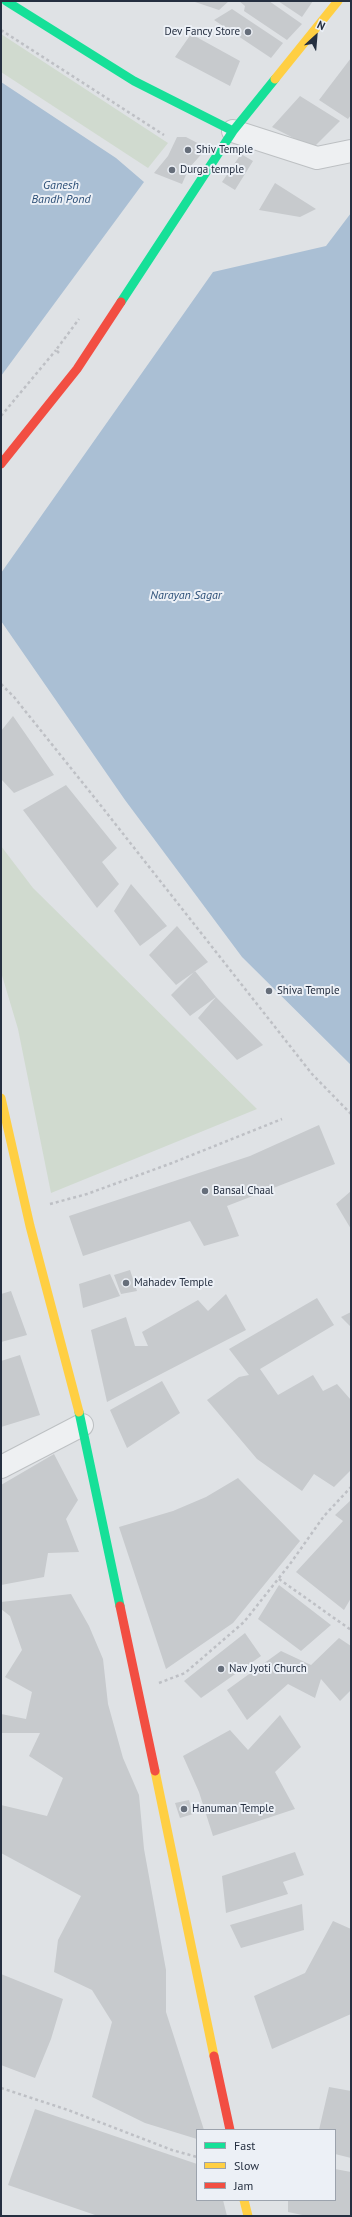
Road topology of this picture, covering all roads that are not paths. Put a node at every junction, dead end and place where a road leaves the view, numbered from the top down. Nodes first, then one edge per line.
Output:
1 (6, 1) edge
2 (338, 1) edge
3 (233, 132) junction
4 (351, 151) edge
5 (1, 464) edge
6 (1, 1098) edge
7 (82, 1425) junction
8 (1, 1467) edge
9 (230, 2129) edge
10 (244, 2201) edge
11 (248, 2216) edge

1 - 3 main road
2 - 3 main road
3 - 4 street
3 - 5 main road
6 - 7 main road
7 - 8 street
7 - 9 main road
10 - 11 main road

